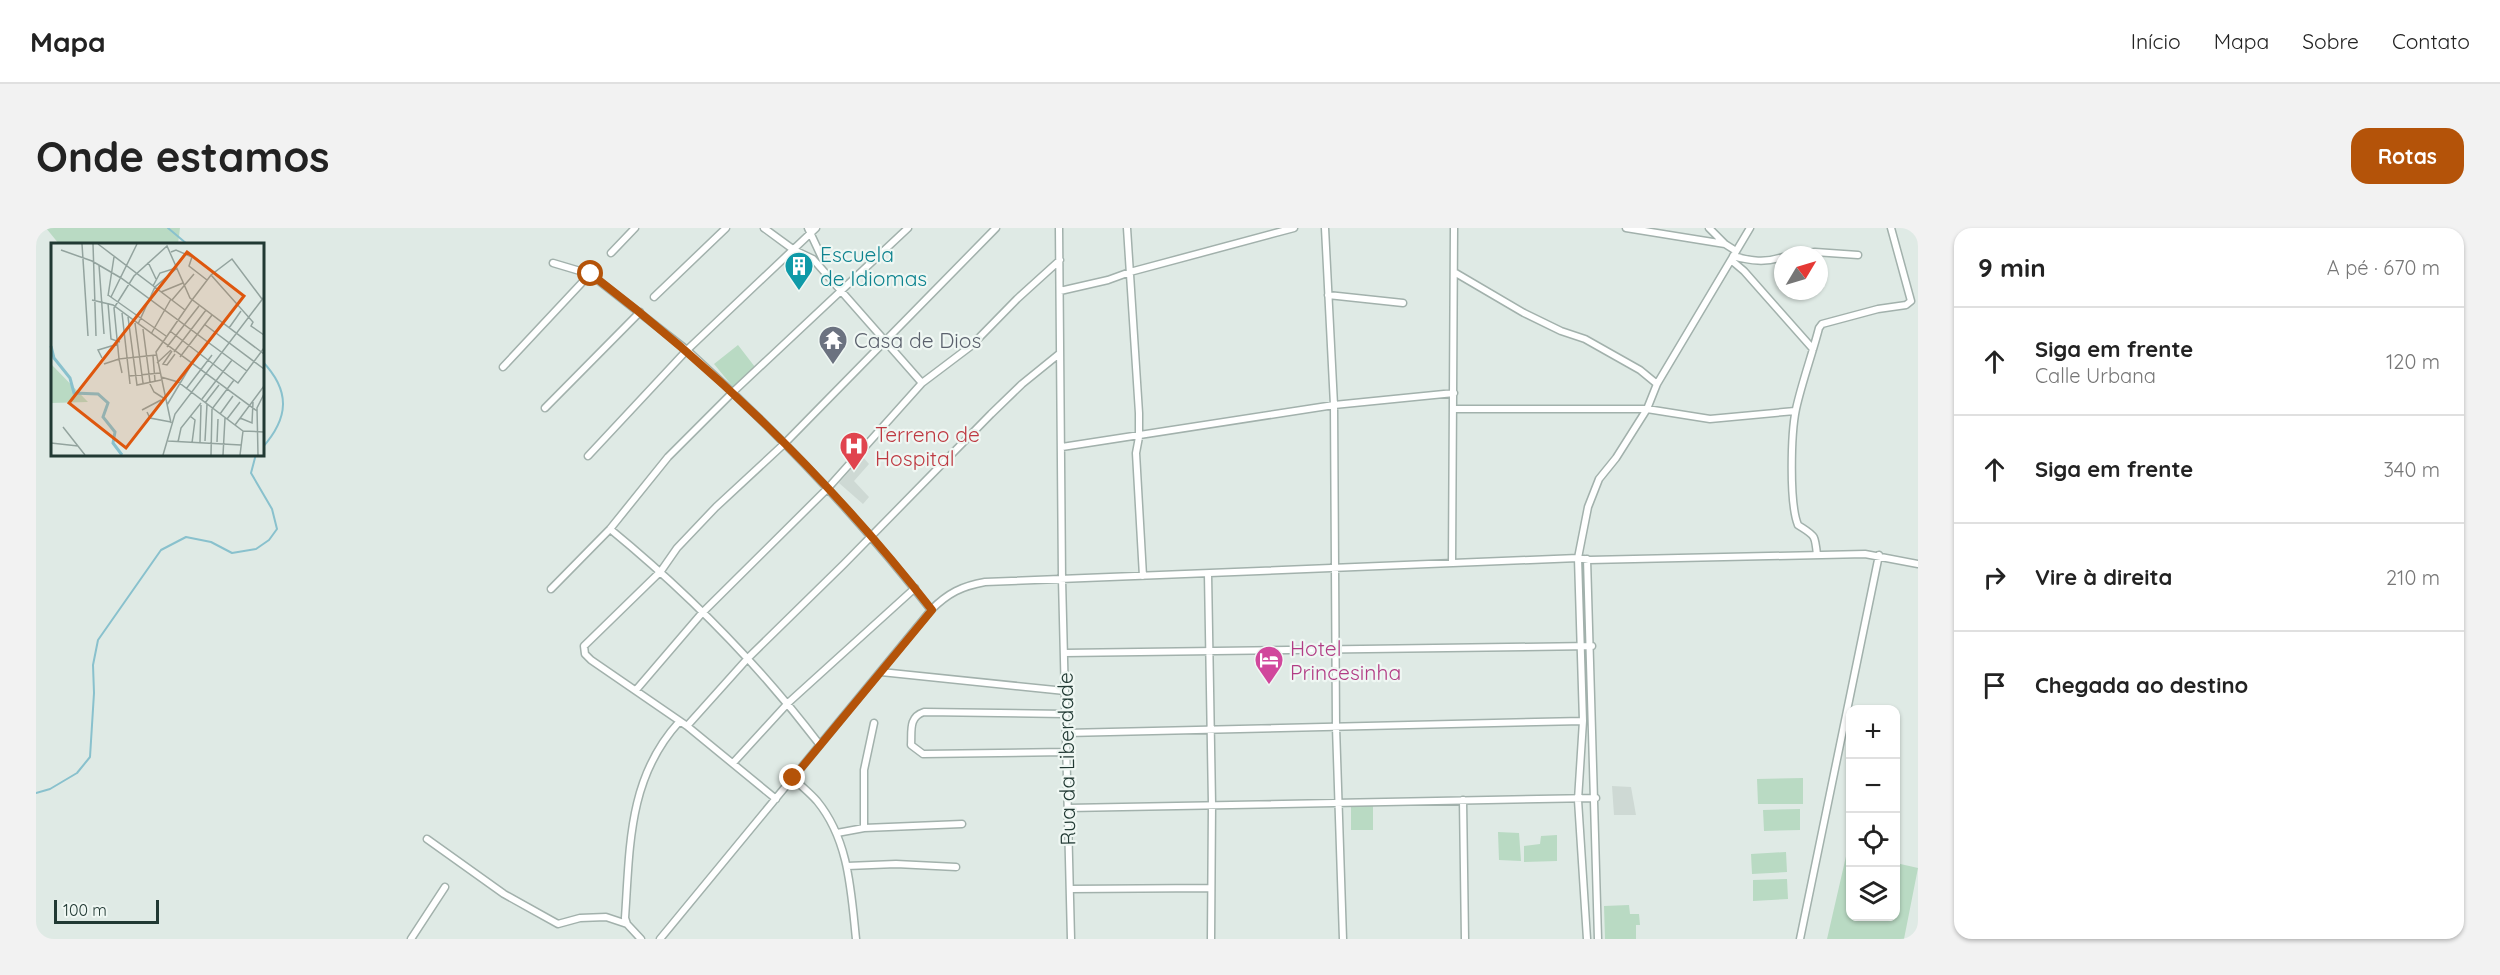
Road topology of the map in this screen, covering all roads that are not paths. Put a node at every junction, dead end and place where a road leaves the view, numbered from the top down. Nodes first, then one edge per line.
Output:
1 (635, 228) edge
2 (726, 228) edge
3 (764, 228) edge
4 (816, 228) edge
5 (908, 228) edge
6 (996, 228) edge
7 (1059, 228) edge
8 (1127, 228) edge
9 (1294, 228) edge
10 (1325, 228) edge
11 (1454, 228) edge
12 (1626, 228) edge
13 (1709, 228) edge
14 (1750, 228) edge
15 (1891, 228) edge
16 (808, 231) edge
17 (1725, 244) junction
18 (794, 250) junction
19 (611, 253) dead end
20 (1828, 253) edge
21 (1858, 255) dead end
22 (1733, 256) junction
23 (822, 258) dead end
24 (1060, 260) junction
25 (1774, 260) edge
26 (1750, 261) junction
27 (553, 263) dead end
28 (1744, 271) junction
29 (1130, 272) junction
30 (1454, 272) junction
31 (591, 274) junction
32 (843, 291) junction
33 (1060, 291) junction
34 (1328, 295) junction
35 (654, 297) dead end
36 (1915, 301) edge
37 (1403, 303) dead end
38 (640, 312) junction
39 (886, 342) junction
40 (1813, 349) junction
41 (687, 350) junction
42 (1059, 354) junction
43 (503, 367) dead end
44 (922, 383) junction
45 (1657, 384) junction
46 (733, 392) junction
47 (1454, 393) junction
48 (1334, 405) junction
49 (545, 408) dead end
50 (1454, 409) junction
51 (1647, 409) junction
52 (1796, 411) junction
53 (1139, 437) junction
54 (784, 444) junction
55 (1062, 447) junction
56 (588, 456) dead end
57 (828, 488) junction
58 (610, 529) junction
59 (872, 536) junction
60 (1817, 555) junction
61 (1879, 555) junction
62 (1579, 556) junction
63 (1589, 560) junction
64 (1452, 563) junction
65 (1918, 564) edge
66 (1333, 568) junction
67 (661, 571) junction
68 (1208, 574) junction
69 (1143, 576) junction
70 (1062, 579) junction
71 (915, 588) junction
72 (552, 589) dead end
73 (932, 610) junction
74 (702, 613) junction
75 (1592, 646) junction
76 (1581, 647) junction
77 (1334, 649) junction
78 (1208, 651) junction
79 (1064, 653) junction
80 (748, 658) junction
81 (881, 672) junction
82 (636, 690) junction
83 (1065, 691) junction
84 (788, 703) junction
85 (1065, 714) junction
86 (1583, 721) junction
87 (679, 722) junction
88 (874, 723) dead end
89 (687, 726) junction
90 (1336, 727) junction
91 (1210, 729) junction
92 (1066, 733) junction
93 (820, 746) junction
94 (1066, 752) junction
95 (733, 763) junction
96 (793, 778) junction
97 (1596, 798) junction
98 (776, 799) junction
99 (1463, 800) junction
100 (1578, 800) junction
101 (1339, 802) junction
102 (1212, 804) junction
103 (1068, 808) junction
104 (962, 824) dead end
105 (864, 828) junction
106 (837, 833) junction
107 (427, 839) dead end
108 (847, 866) junction
109 (956, 867) dead end
110 (445, 887) dead end
111 (1211, 888) junction
112 (1070, 889) junction
113 (627, 924) junction
114 (411, 939) edge
115 (641, 939) edge
116 (660, 939) edge
117 (856, 939) edge
118 (1071, 939) edge
119 (1211, 939) edge
120 (1343, 939) edge
121 (1465, 939) edge
122 (1587, 939) edge
123 (1598, 939) edge
124 (1800, 939) edge

1 - 19 street
2 - 35 street
3 - 18 street
4 - 16 street
5 - 32 street
6 - 39 street
7 - 24 street, Rua da Liberdade
8 - 29 street
9 - 29 street
10 - 34 street
11 - 30 street
12 - 17 street
13 - 17 street
14 - 22 street
15 - 36 street
16 - 18 street
16 - 23 street
17 - 22 street
18 - 32 street
18 - 41 street
20 - 21 street
22 - 26 street
22 - 28 street
22 - 45 street
24 - 33 street, Rua da Liberdade
24 - 44 street
25 - 26 street
26 - 28 street
27 - 31 street
28 - 40 street
29 - 33 street
29 - 53 street
30 - 45 street
30 - 47 street
31 - 38 street
31 - 43 street
32 - 39 street
32 - 46 street
33 - 42 street, Rua da Liberdade
34 - 37 street
34 - 48 street
36 - 40 street
38 - 41 street
38 - 49 street
39 - 44 street
39 - 54 street
40 - 52 street
41 - 46 street
41 - 56 street
42 - 55 street, Rua da Liberdade
42 - 59 street
44 - 57 street
45 - 51 street
46 - 54 street
46 - 58 street
47 - 48 street
47 - 50 street
48 - 53 street
48 - 66 street
50 - 51 street
50 - 64 street
51 - 52 street
51 - 62 street
52 - 60 street
53 - 55 street
53 - 69 street
54 - 57 street
54 - 67 street
55 - 70 street, Rua da Liberdade
57 - 59 street
57 - 74 street
58 - 67 street
58 - 72 street
59 - 71 street
59 - 80 street
60 - 61 street
60 - 63 street
61 - 65 street
61 - 124 street
62 - 63 street
62 - 64 street
62 - 76 street
63 - 75 street
64 - 66 street
66 - 68 street
66 - 77 street
67 - 74 street
67 - 82 street
68 - 69 street
68 - 78 street
69 - 70 street
70 - 73 street
70 - 79 street, Rua da Liberdade
71 - 73 street
71 - 84 street
73 - 81 street
74 - 80 street
74 - 82 street
75 - 76 street
75 - 97 street
76 - 77 street
76 - 86 street
77 - 78 street
77 - 90 street
78 - 79 street
78 - 91 street
79 - 83 street, Rua da Liberdade
80 - 84 street
80 - 89 street
81 - 83 street
81 - 93 street
82 - 87 street
83 - 85 street, Rua da Liberdade
84 - 93 street
84 - 95 street
85 - 92 street, Rua da Liberdade
85 - 94 street
86 - 90 street
86 - 100 street
87 - 89 street
87 - 113 street
88 - 105 street
89 - 95 street
90 - 91 street
90 - 101 street
91 - 92 street
91 - 102 street
92 - 94 street, Rua da Liberdade
93 - 96 street
94 - 103 street, Rua da Liberdade
95 - 98 street
96 - 98 street
96 - 106 street
97 - 100 street
97 - 123 street
98 - 116 street
99 - 100 street
99 - 101 street
99 - 121 street
100 - 122 street
101 - 102 street
101 - 120 street
102 - 103 street
102 - 111 street
103 - 112 street, Rua da Liberdade
104 - 105 street
105 - 106 street
106 - 108 street
107 - 113 street
108 - 109 street
108 - 117 street
110 - 114 street
111 - 112 street
111 - 119 street
112 - 118 street, Rua da Liberdade
113 - 115 street

